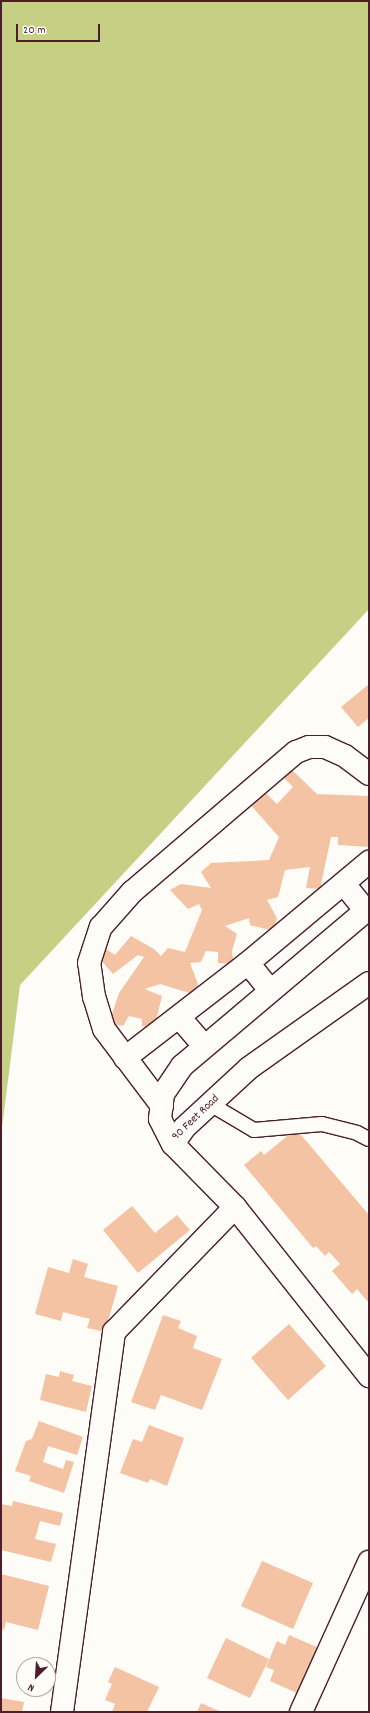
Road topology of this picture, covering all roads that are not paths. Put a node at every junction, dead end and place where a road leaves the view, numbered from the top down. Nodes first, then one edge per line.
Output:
1 (369, 774) edge
2 (369, 862) edge
3 (344, 884) junction
4 (367, 909) edge
5 (248, 963) junction
6 (369, 983) edge
7 (270, 990) junction
8 (179, 1017) junction
9 (204, 1046) junction
10 (124, 1058) junction
11 (210, 1104) junction
12 (162, 1106) junction
13 (369, 1139) edge
14 (173, 1144) junction
15 (235, 1207) junction
16 (369, 1376) edge
17 (369, 1562) edge
18 (62, 1712) edge
19 (301, 1712) edge

1 - 10 street
2 - 3 street
3 - 4 street
3 - 5 street
4 - 7 street, 90 Feet Road
5 - 7 street
5 - 8 street
6 - 11 street, 90 Feet Road
7 - 9 street, 90 Feet Road
8 - 9 street
8 - 10 street
9 - 12 street, 90 Feet Road
10 - 12 street
11 - 13 lane
11 - 14 street, 90 Feet Road
12 - 14 street, 90 Feet Road
14 - 15 street
15 - 16 street
15 - 18 street
17 - 19 street

